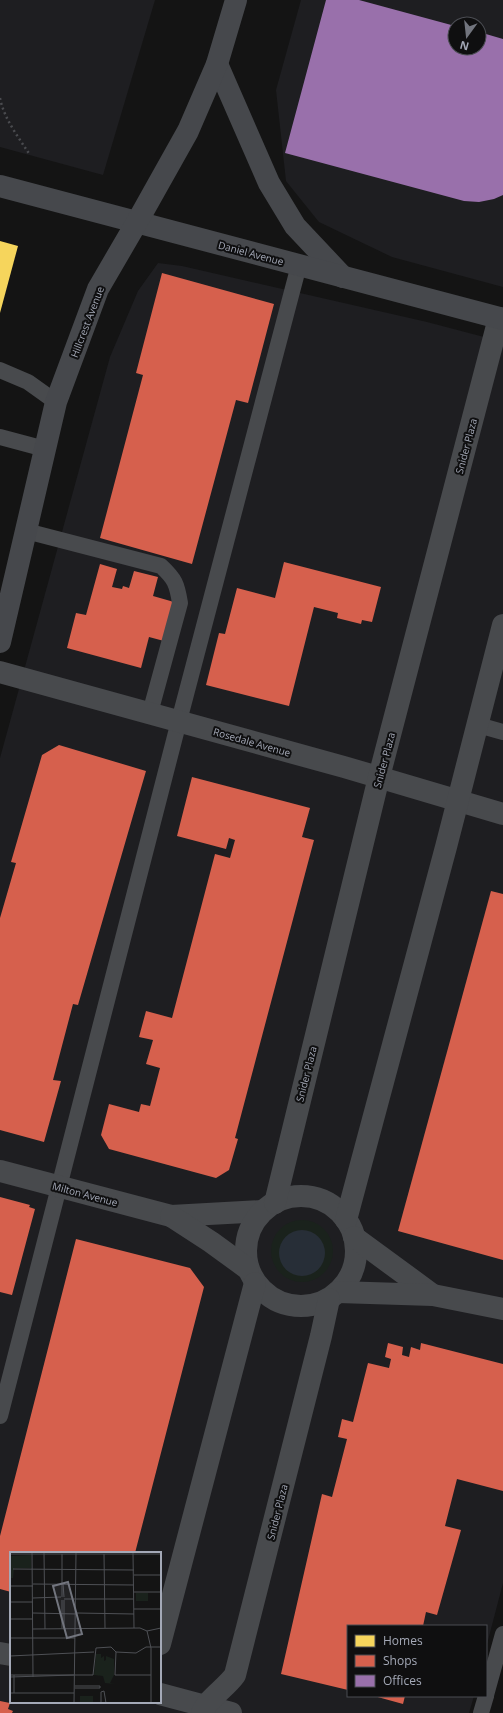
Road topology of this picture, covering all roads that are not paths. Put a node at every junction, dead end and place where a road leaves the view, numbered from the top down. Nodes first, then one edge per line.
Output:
1 (236, 0) edge
2 (217, 64) junction
3 (0, 186) edge
4 (137, 222) junction
5 (299, 265) junction
6 (343, 276) junction
7 (501, 319) edge
8 (0, 370) edge
9 (56, 402) junction
10 (0, 437) edge
11 (45, 449) junction
12 (26, 531) junction
13 (503, 625) edge
14 (0, 642) edge
15 (0, 672) edge
16 (150, 714) junction
17 (179, 721) junction
18 (478, 725) junction
19 (503, 732) edge
20 (379, 777) junction
21 (458, 802) junction
22 (503, 814) edge
23 (0, 1171) edge
24 (60, 1187) junction
25 (269, 1207) junction
26 (171, 1216) junction
27 (350, 1228) junction
28 (252, 1276) junction
29 (334, 1295) junction
30 (432, 1295) junction
31 (503, 1309) edge
32 (0, 1416) edge
33 (503, 1634) edge
34 (161, 1640) edge
35 (0, 1653) edge
36 (10, 1656) edge
37 (487, 1692) edge
38 (161, 1697) edge
39 (486, 1697) edge
40 (203, 1709) edge
41 (232, 1713) edge
42 (481, 1713) edge

1 - 2 street, Hillcrest Avenue
2 - 4 street, Hillcrest Avenue
2 - 6 street
3 - 4 street, Daniel Avenue
4 - 5 street, Daniel Avenue
4 - 9 street, Hillcrest Avenue
5 - 6 street, Daniel Avenue
5 - 17 lane
6 - 7 street, Daniel Avenue
7 - 20 street, Snider Plaza
8 - 9 lane
9 - 11 street, Hillcrest Avenue
10 - 11 lane
11 - 12 street, Hillcrest Avenue
12 - 14 street, Hillcrest Avenue
12 - 16 lane
13 - 18 street
15 - 16 street, Rosedale Avenue
16 - 17 street, Rosedale Avenue
17 - 20 street, Rosedale Avenue
17 - 24 lane
18 - 19 lane
18 - 21 street
20 - 21 street, Rosedale Avenue
20 - 25 street, Snider Plaza
21 - 22 street, Rosedale Avenue
21 - 27 street
23 - 24 street, Milton Avenue
24 - 26 street, Milton Avenue
24 - 32 lane
25 - 26 street, Milton Avenue
25 - 27 street
25 - 28 street
26 - 28 street, Milton Avenue
27 - 29 street
27 - 30 street
28 - 29 street
28 - 34 street
29 - 30 street
29 - 40 street, Snider Plaza
30 - 31 street
33 - 37 lane
35 - 36 street
38 - 40 street
39 - 42 lane
40 - 41 street

